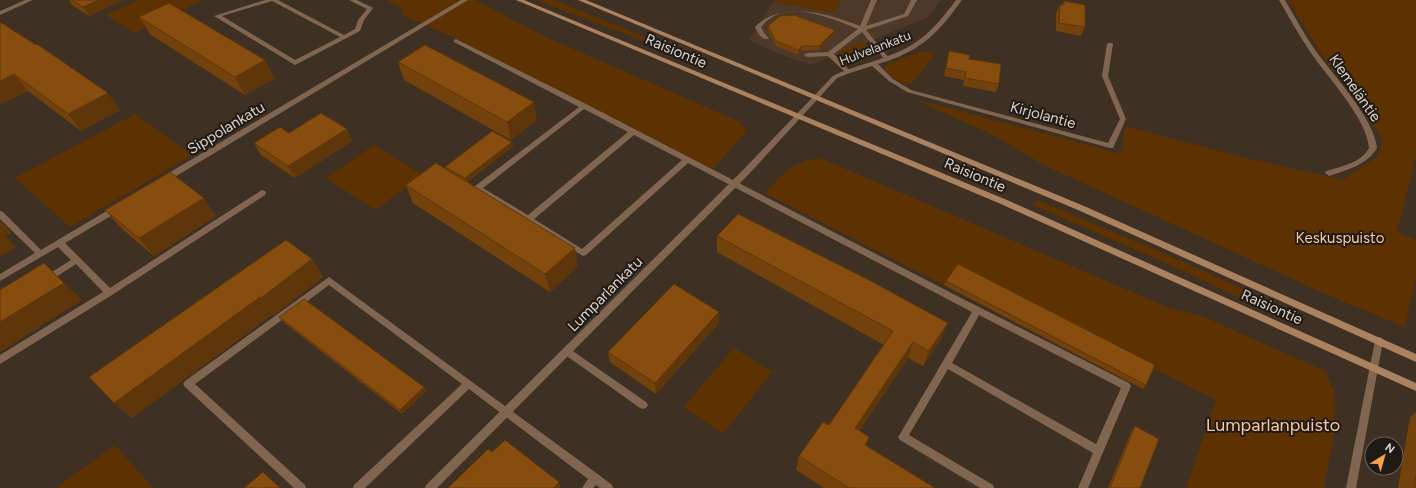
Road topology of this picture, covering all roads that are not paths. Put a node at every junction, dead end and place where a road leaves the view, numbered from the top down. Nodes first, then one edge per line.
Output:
1 (30, 0) edge
2 (271, 0) edge
3 (274, 0) edge
4 (352, 0) edge
5 (465, 0) edge
6 (519, 0) edge
7 (581, 0) edge
8 (874, 0) edge
9 (914, 0) edge
10 (959, 0) edge
11 (1282, 0) edge
12 (20, 2) edge
13 (0, 13) edge
14 (862, 29) junction
15 (344, 37) junction
16 (766, 38) dead end
17 (456, 41) dead end
18 (1110, 44) dead end
19 (830, 54) junction
20 (807, 55) dead end
21 (887, 59) junction
22 (873, 63) junction
23 (846, 71) junction
24 (816, 97) junction
25 (584, 106) junction
26 (798, 117) junction
27 (633, 132) junction
28 (687, 160) junction
29 (1329, 173) dead end
30 (158, 184) edge
31 (734, 184) junction
32 (262, 193) dead end
33 (125, 204) edge
34 (0, 214) edge
35 (529, 219) junction
36 (59, 243) junction
37 (40, 254) junction
38 (77, 260) junction
39 (0, 278) edge
40 (38, 284) edge
41 (109, 293) junction
42 (977, 311) junction
43 (1379, 341) junction
44 (567, 351) junction
45 (1416, 358) edge
46 (0, 360) edge
47 (946, 364) junction
48 (1374, 368) junction
49 (468, 384) junction
50 (1416, 387) edge
51 (643, 405) dead end
52 (506, 412) junction
53 (1099, 451) junction
54 (595, 478) junction
55 (301, 488) edge
56 (358, 488) edge
57 (430, 488) edge
58 (587, 488) edge
59 (608, 488) edge
60 (989, 488) edge
61 (1083, 488) edge
62 (1351, 488) edge

1 - 12 street
2 - 15 street
3 - 15 street
4 - 15 street
5 - 30 street, Sippolankatu
6 - 26 main road, Raisiontie
7 - 24 main road, Raisiontie
8 - 14 street
9 - 14 street
10 - 21 street, Hulvelankatu
11 - 29 street, Klemeläntie
12 - 13 street
14 - 16 street
14 - 19 street
14 - 21 street
17 - 25 street
18 - 22 street, Kirjolantie
19 - 20 street
19 - 23 street
21 - 22 street, Hulvelankatu
22 - 23 street, Hulvelankatu
23 - 24 street, Hulvelankatu
24 - 26 street, Hulvelankatu
24 - 43 main road, Raisiontie
25 - 27 street
25 - 35 street
26 - 31 street, Lumparlankatu
26 - 48 main road, Raisiontie
27 - 28 street
27 - 35 street
28 - 31 street
28 - 35 street
31 - 42 street
31 - 44 street, Lumparlankatu
32 - 41 street
33 - 36 street
34 - 37 street
36 - 37 street
36 - 38 street
37 - 39 street
38 - 40 street
38 - 41 street
41 - 46 street
42 - 47 street
42 - 53 street
43 - 45 main road, Raisiontie
43 - 48 street
44 - 51 street
44 - 52 street, Lumparlankatu
47 - 53 street
47 - 60 street
48 - 50 main road, Raisiontie
48 - 62 street
49 - 52 street
49 - 55 street
49 - 56 street
52 - 54 street
52 - 57 street, Lumparlankatu
53 - 61 street
54 - 58 street
54 - 59 street

